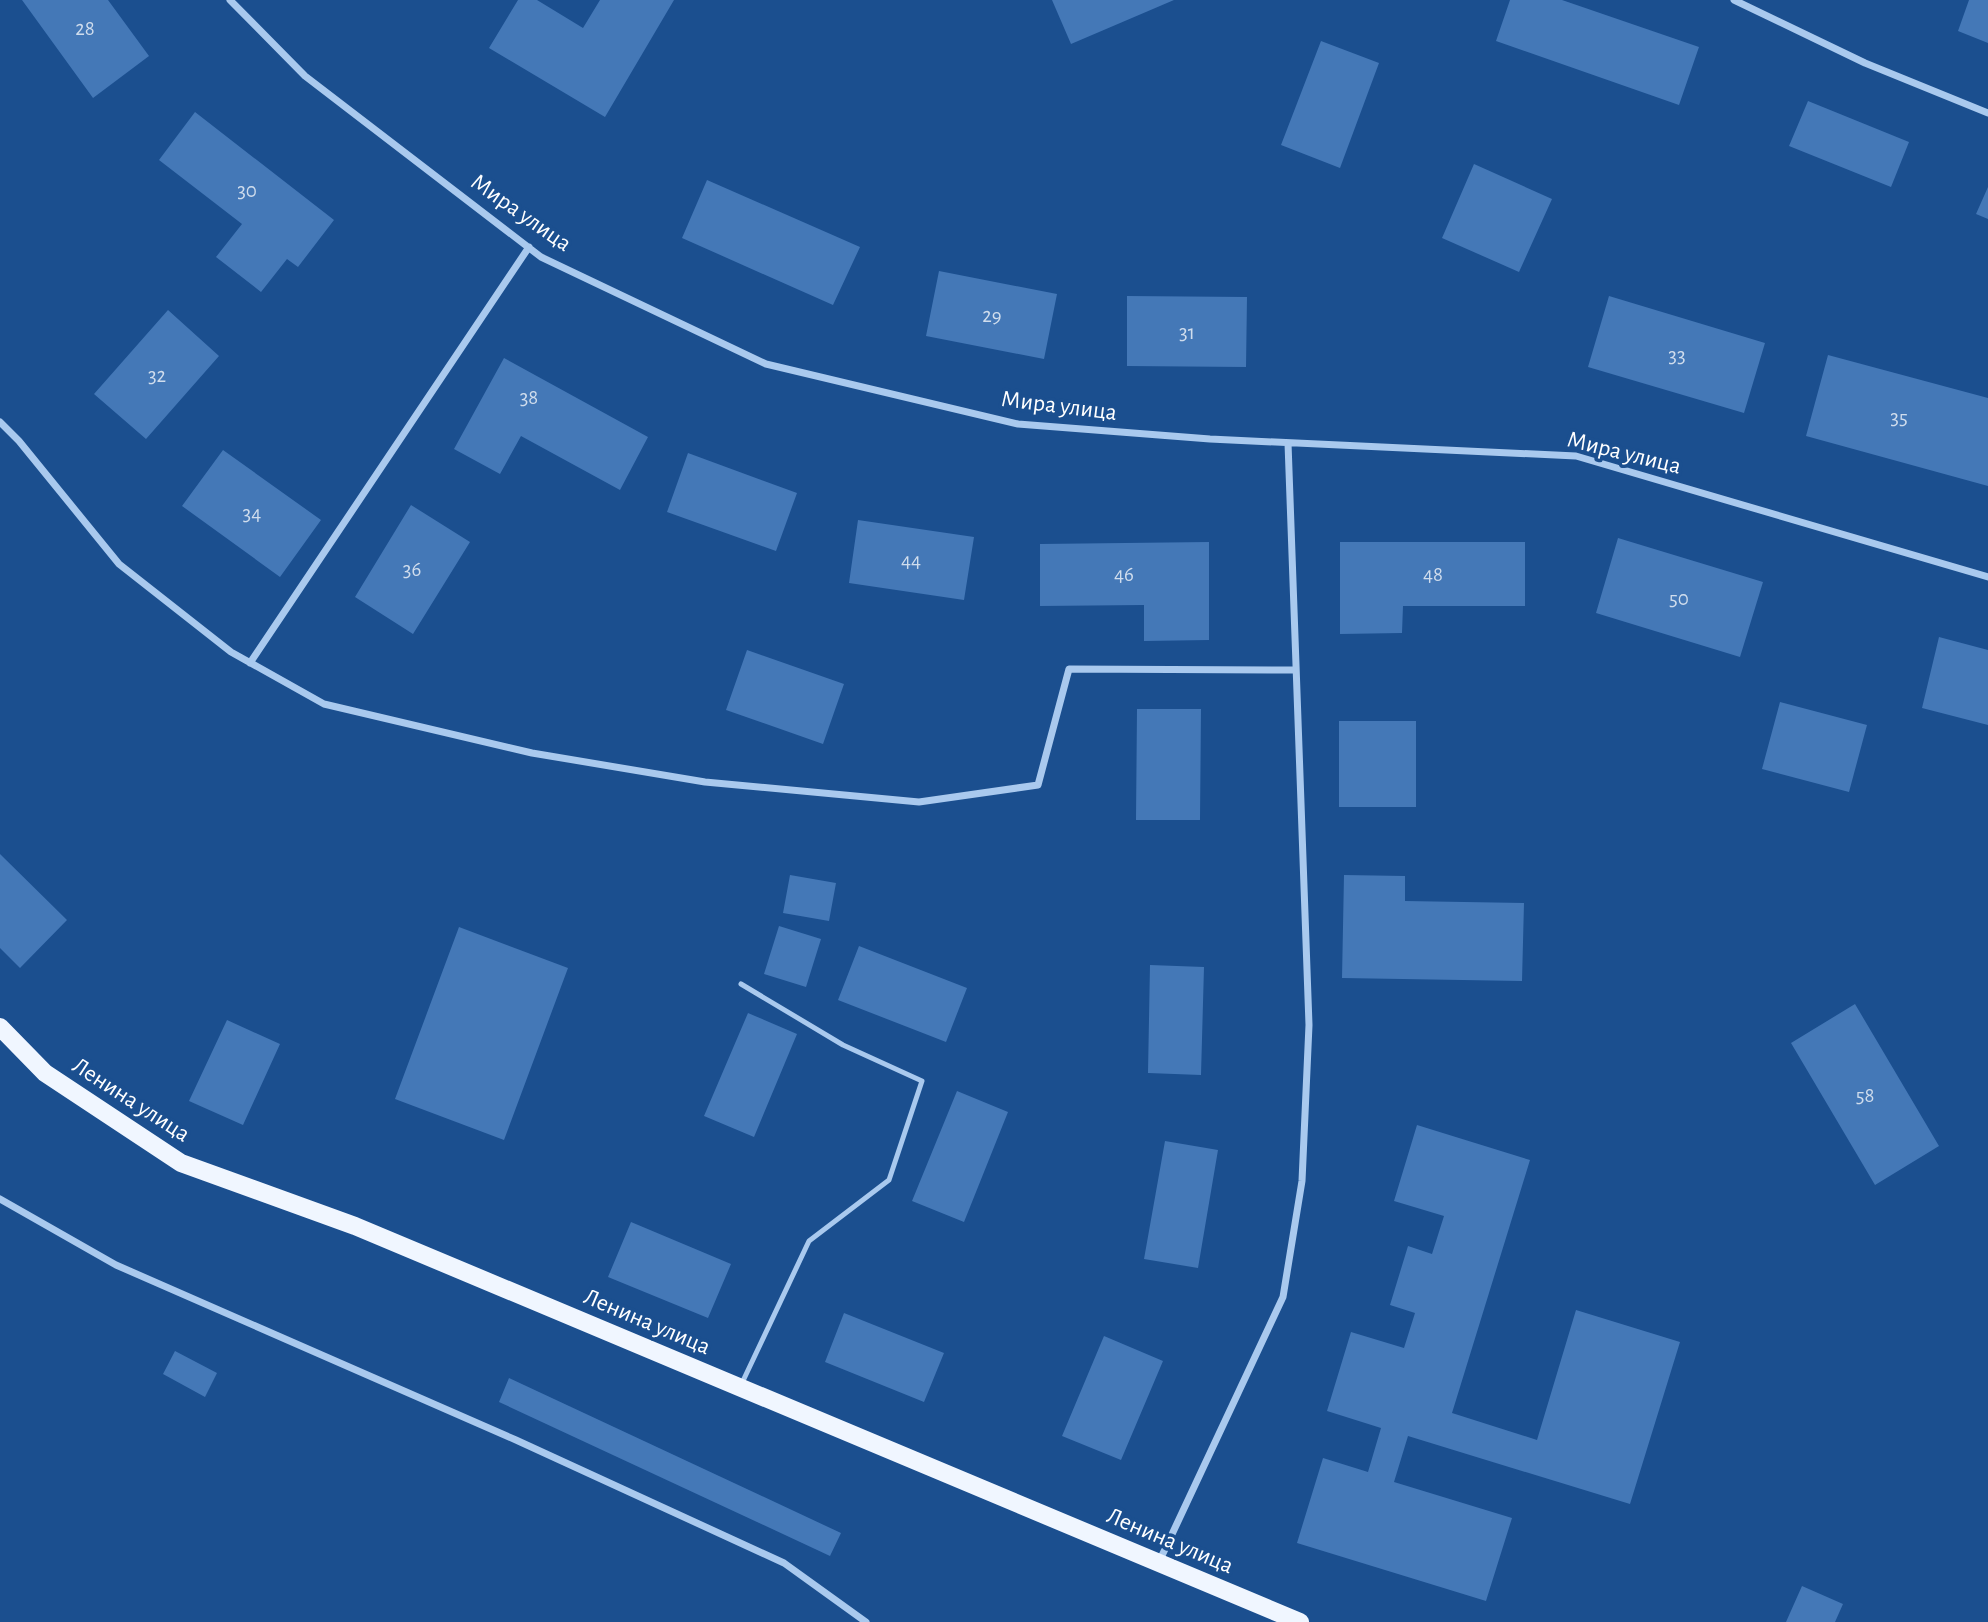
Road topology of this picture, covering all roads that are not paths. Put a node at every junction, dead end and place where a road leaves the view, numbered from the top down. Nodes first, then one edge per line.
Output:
1 (230, 0) edge
2 (1734, 0) edge
3 (1988, 113) edge
4 (529, 247) junction
5 (0, 422) edge
6 (1287, 443) junction
7 (1988, 578) edge
8 (250, 663) junction
9 (1296, 670) junction
10 (741, 984) dead end
11 (0, 1027) edge
12 (0, 1199) edge
13 (740, 1387) junction
14 (1159, 1563) junction
15 (866, 1622) edge
16 (1300, 1622) edge

1 - 4 street, Мира улица
2 - 3 street
4 - 6 street, Мира улица
4 - 8 street
5 - 8 street
6 - 7 street, Мира улица
6 - 9 street
8 - 9 street
9 - 14 street
10 - 13 lane
11 - 13 main road, Ленина улица
12 - 15 street
13 - 14 main road, Ленина улица
14 - 16 main road, Ленина улица

